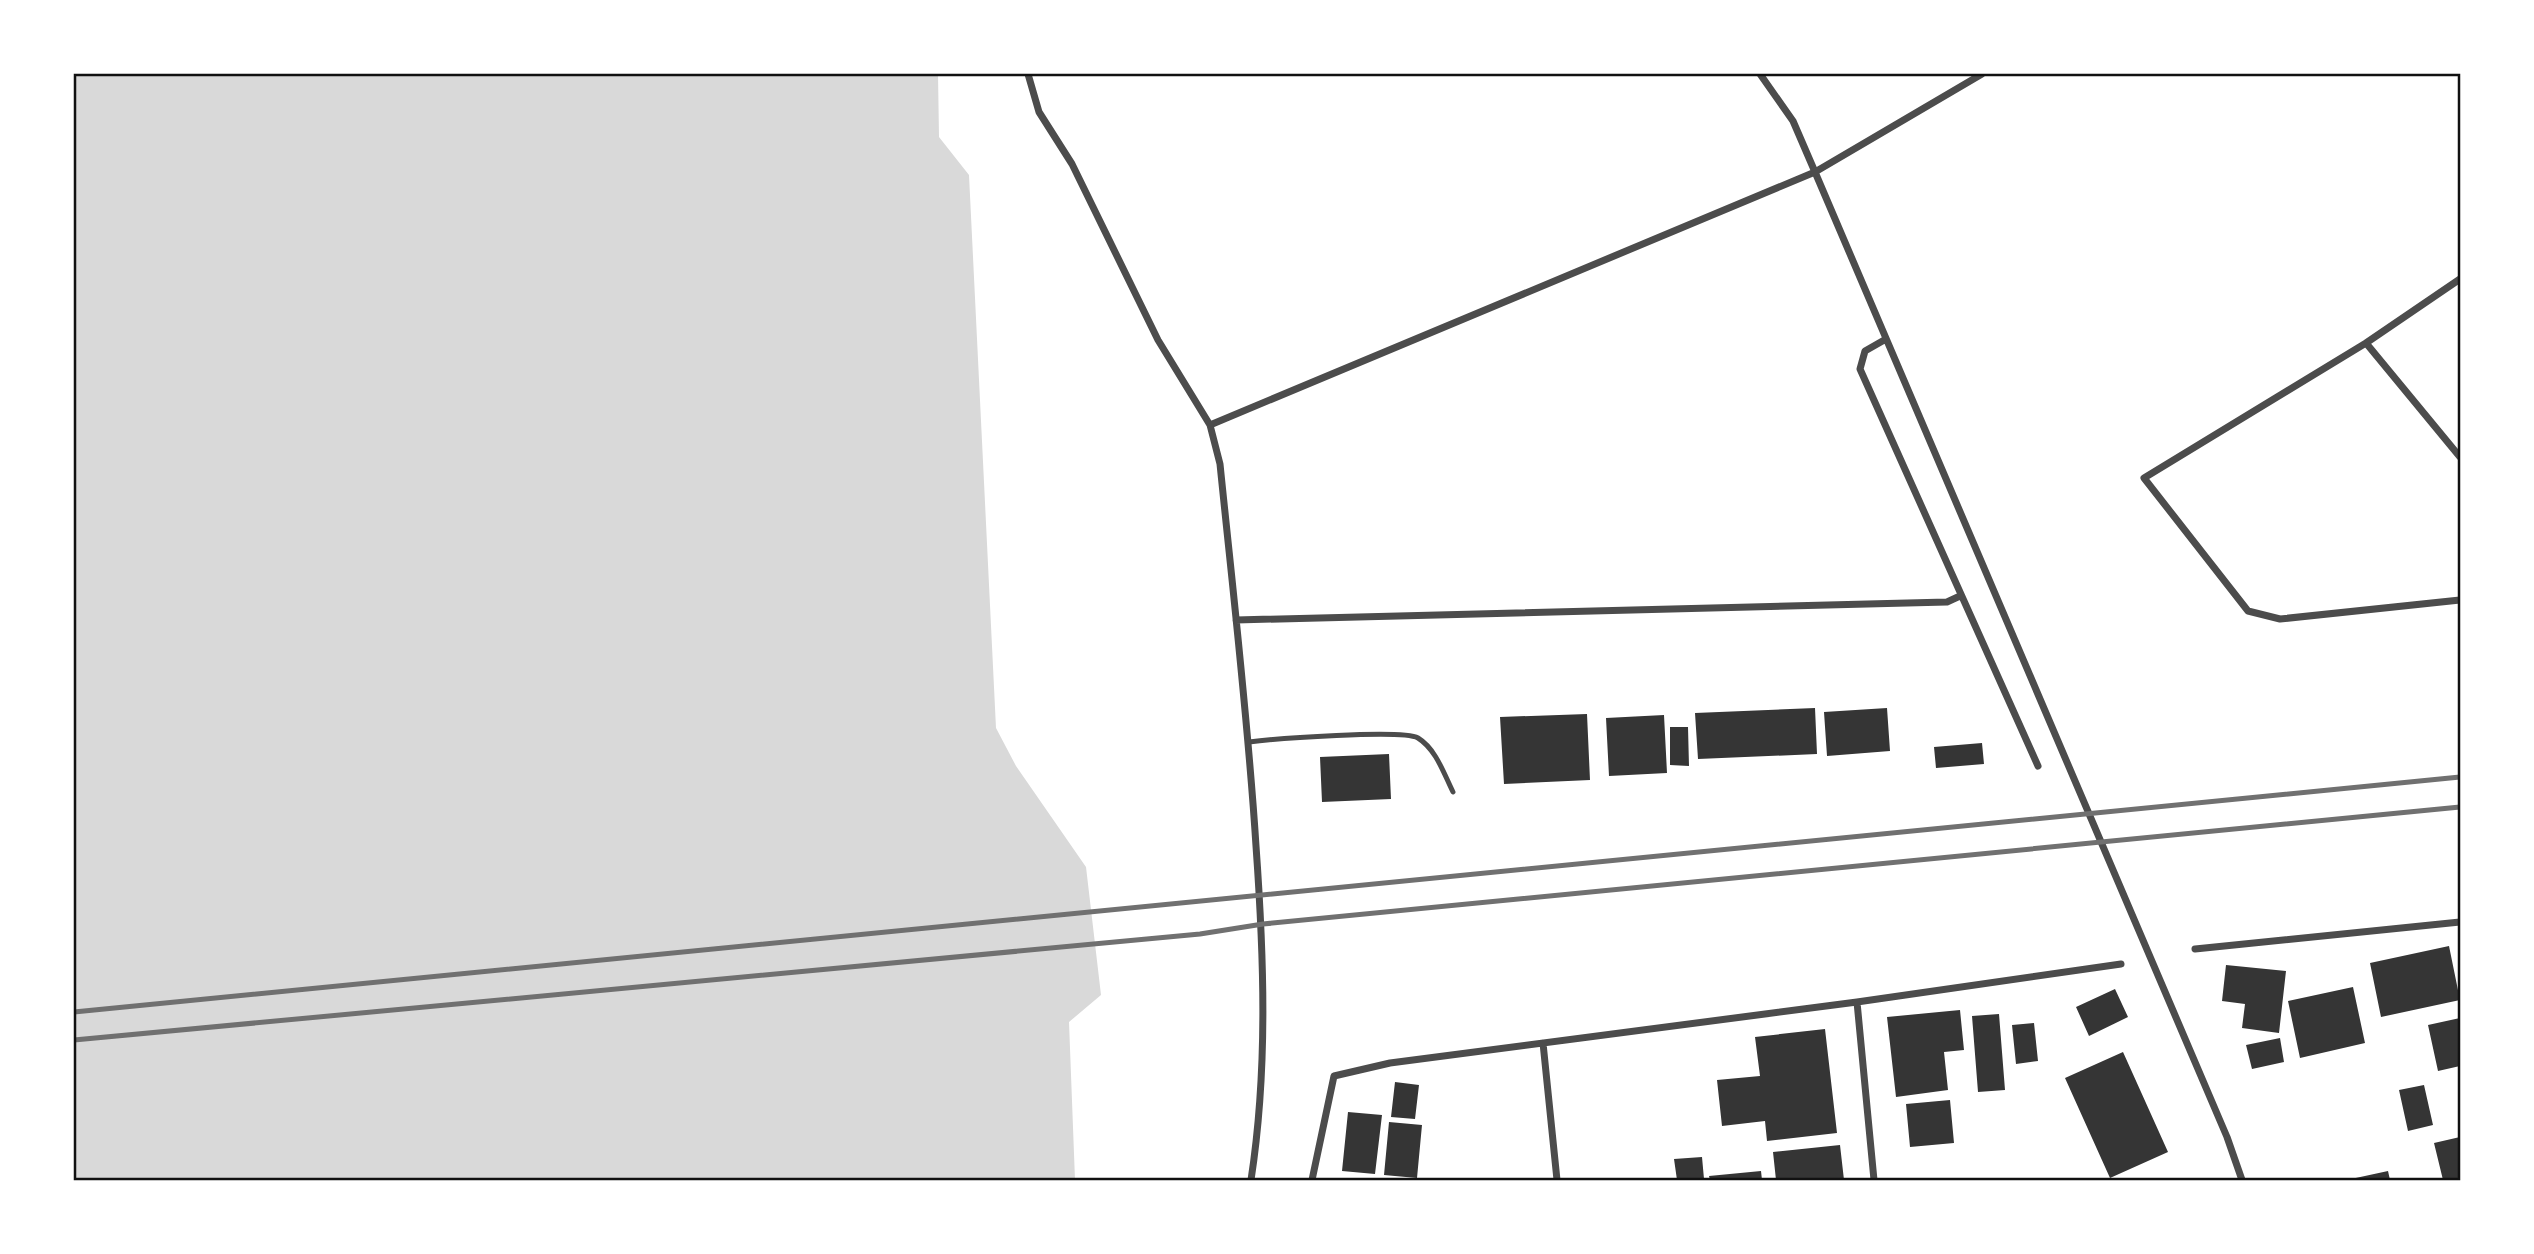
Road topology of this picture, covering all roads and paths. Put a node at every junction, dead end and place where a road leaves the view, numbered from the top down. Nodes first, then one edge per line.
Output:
1 (1028, 74) edge
2 (1760, 74) edge
3 (1982, 74) edge
4 (1815, 172) junction
5 (2460, 279) edge
6 (1886, 339) junction
7 (2366, 343) junction
8 (1210, 425) junction
9 (2460, 457) edge
10 (1960, 596) junction
11 (2460, 600) edge
12 (1236, 620) junction
13 (1249, 742) junction
14 (2038, 766) dead end
15 (1453, 792) dead end
16 (2460, 922) edge
17 (2195, 949) dead end
18 (2121, 964) dead end
19 (1857, 1002) junction
20 (1543, 1043) junction
21 (1251, 1181) edge
22 (1312, 1181) edge
23 (1557, 1181) edge
24 (1874, 1181) edge
25 (2242, 1181) edge

1 - 8 street
2 - 4 street
3 - 4 street
4 - 6 street
4 - 8 street
5 - 7 street
6 - 10 street
6 - 25 street
7 - 9 street
7 - 11 street
8 - 12 street
10 - 12 street
10 - 14 street
12 - 13 street
13 - 15 lane
13 - 21 street
16 - 17 street
18 - 19 street
19 - 20 street
19 - 24 street
20 - 22 street
20 - 23 street

